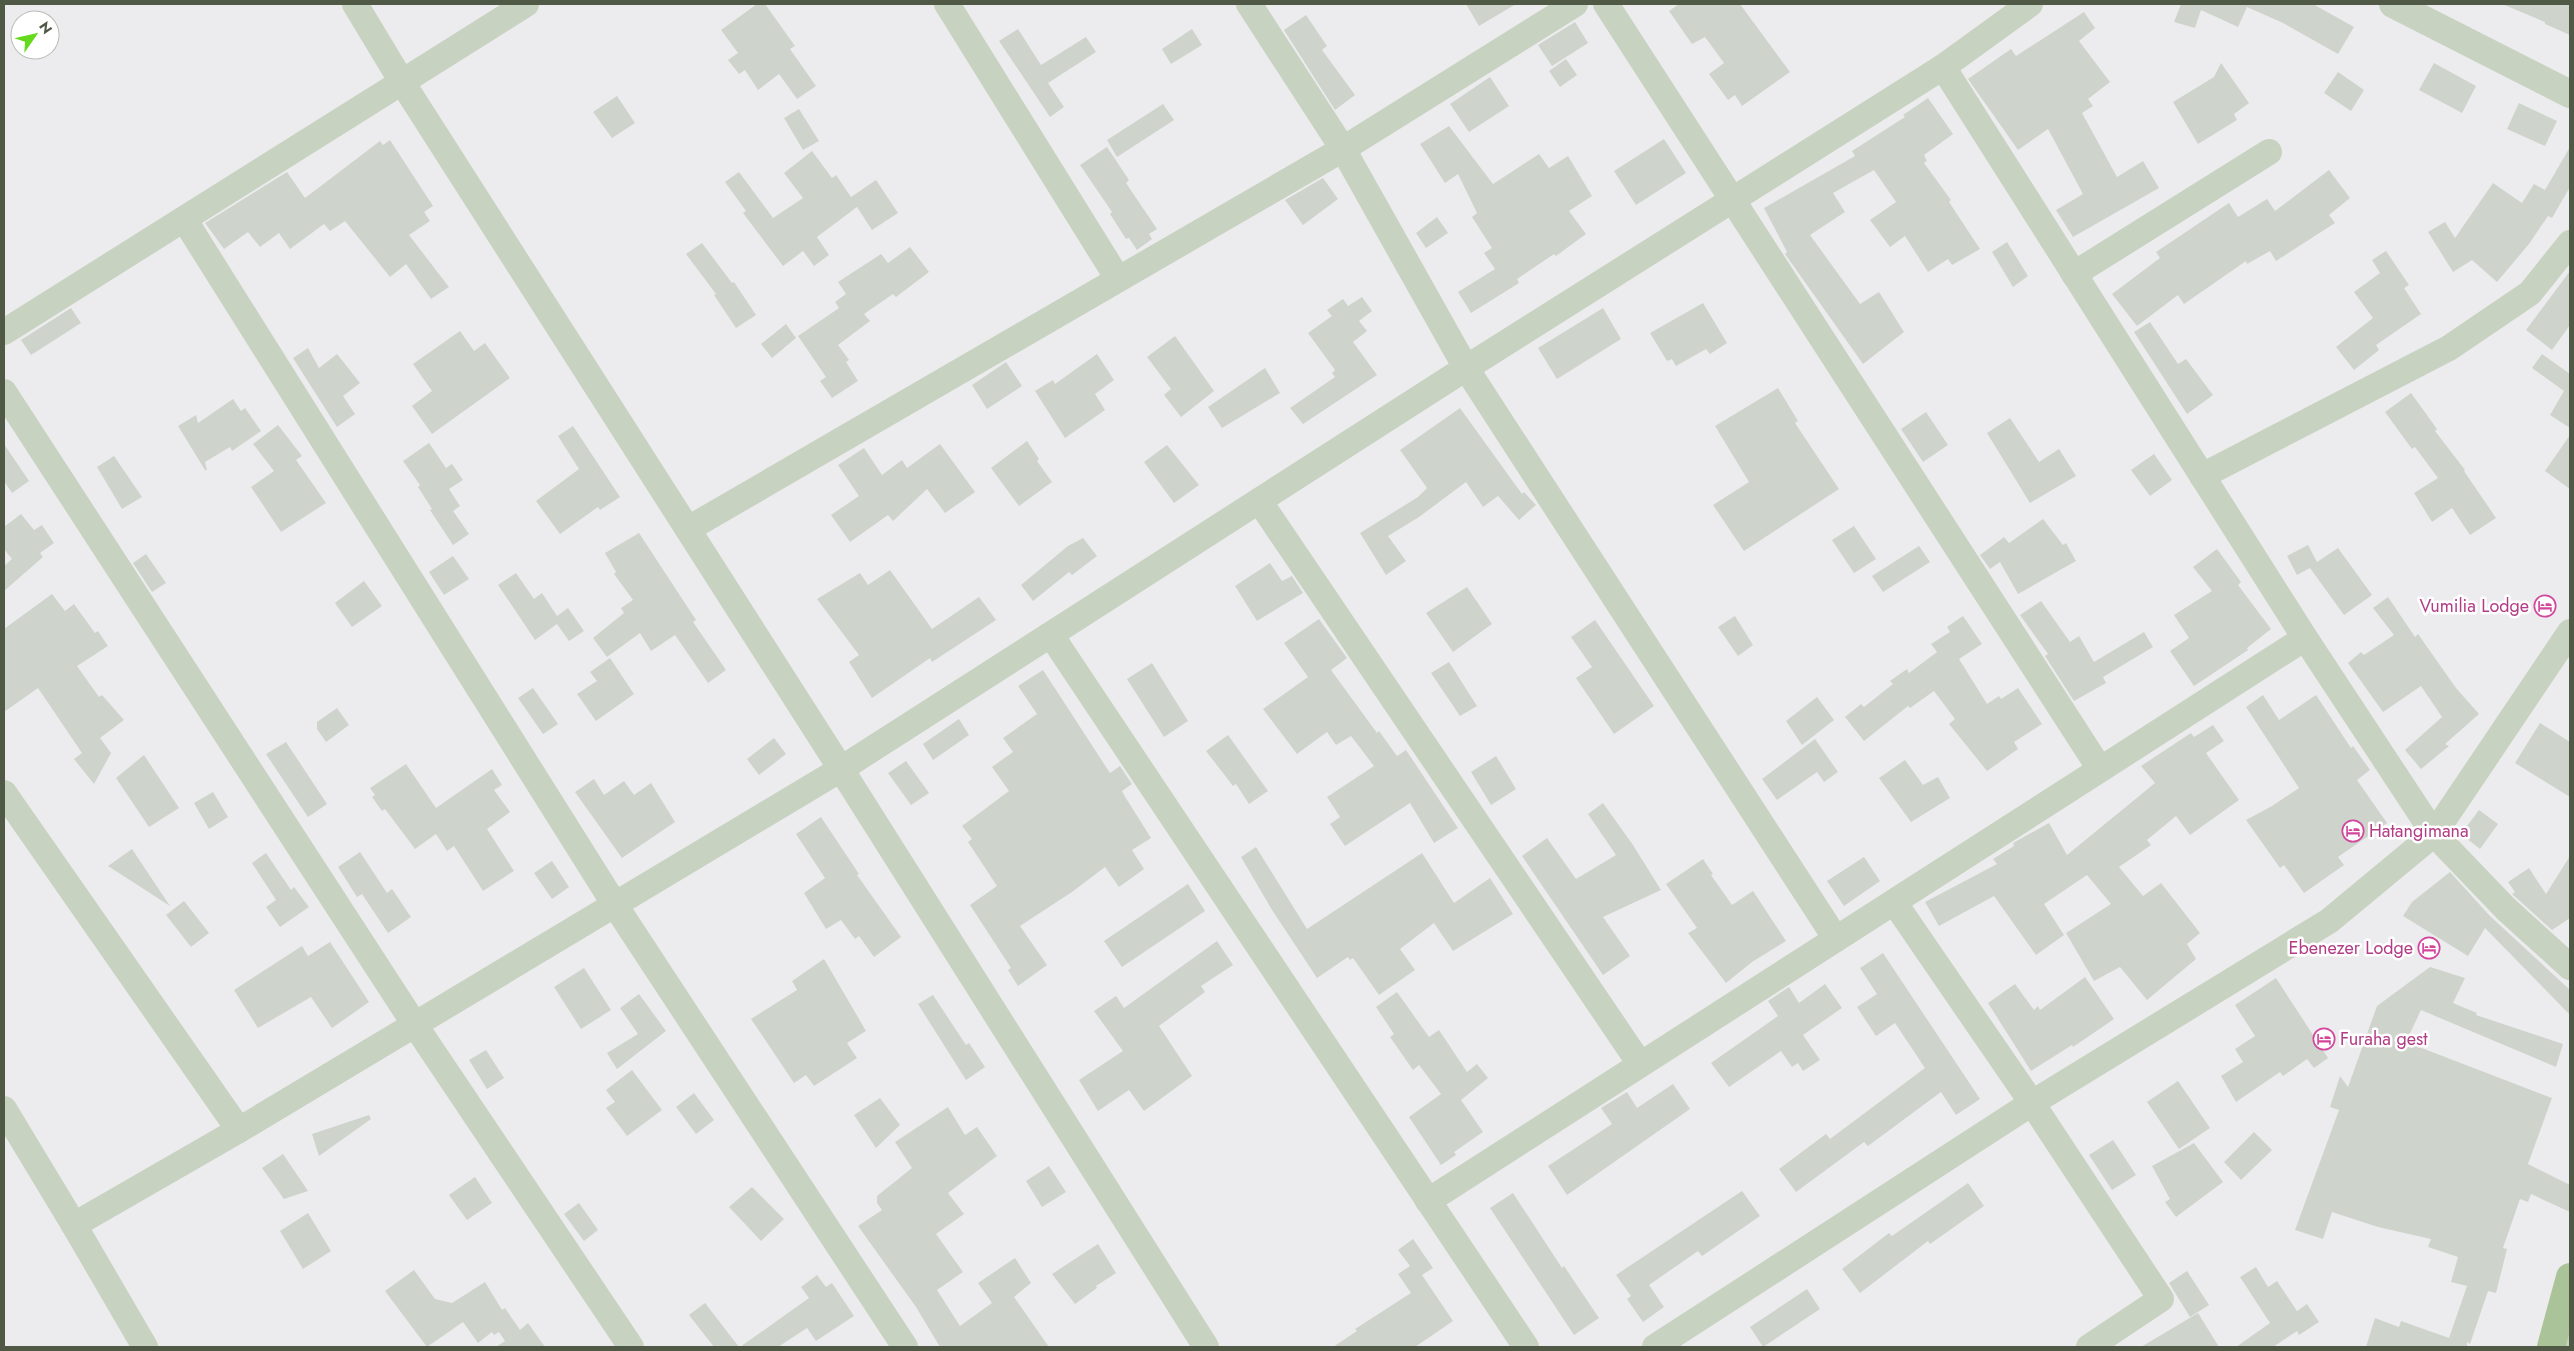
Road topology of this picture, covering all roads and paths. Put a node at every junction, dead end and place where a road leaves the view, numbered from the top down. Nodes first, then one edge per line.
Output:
1 (355, 4) edge
2 (526, 4) edge
3 (947, 4) edge
4 (1248, 4) edge
5 (1574, 4) edge
6 (1606, 4) edge
7 (2030, 4) edge
8 (2404, 6) edge
9 (1943, 67) junction
10 (402, 82) junction
11 (2570, 94) edge
12 (1344, 149) junction
13 (2270, 152) dead end
14 (1733, 201) junction
15 (184, 219) junction
16 (2570, 243) edge
17 (2074, 274) junction
18 (1118, 279) junction
19 (4, 332) edge
20 (1466, 368) junction
21 (4, 392) edge
22 (2202, 476) junction
23 (1260, 502) junction
24 (688, 529) junction
25 (2570, 632) edge
26 (1051, 636) junction
27 (2305, 638) junction
28 (842, 769) junction
29 (2100, 769) junction
30 (4, 793) edge
31 (2434, 834) junction
32 (1894, 902) junction
33 (615, 905) junction
34 (1836, 939) junction
35 (2570, 967) edge
36 (415, 1025) junction
37 (1640, 1064) junction
38 (2032, 1103) junction
39 (4, 1109) edge
40 (239, 1130) junction
41 (1428, 1201) junction
42 (74, 1225) junction
43 (2570, 1277) edge
44 (2559, 1341) edge
45 (145, 1347) edge
46 (631, 1347) edge
47 (904, 1347) edge
48 (1205, 1347) edge
49 (1526, 1347) edge
50 (1655, 1347) edge
51 (2089, 1347) edge

1 - 10 street
2 - 10 street
3 - 18 street
4 - 12 street
5 - 12 street
6 - 14 street
7 - 9 street
8 - 11 street
9 - 14 street
9 - 17 street
10 - 15 street
10 - 24 street
12 - 18 street
12 - 20 street
13 - 17 street
14 - 20 street
14 - 29 street
15 - 19 street
15 - 33 street
16 - 22 street
17 - 22 street
18 - 24 street
20 - 23 street
20 - 34 street
21 - 36 street
22 - 27 street
23 - 26 street
23 - 37 street
24 - 28 street
25 - 31 street
26 - 28 street
26 - 41 street
27 - 29 street
27 - 31 street
28 - 33 street
28 - 48 street
29 - 32 street
30 - 40 street
31 - 35 street
31 - 38 street
32 - 34 street
32 - 38 street
33 - 36 street
33 - 47 street
34 - 37 street
36 - 40 street
36 - 46 street
37 - 41 street
38 - 50 street
38 - 51 street
39 - 42 street
40 - 42 street
41 - 49 street
42 - 45 street
43 - 44 highway

